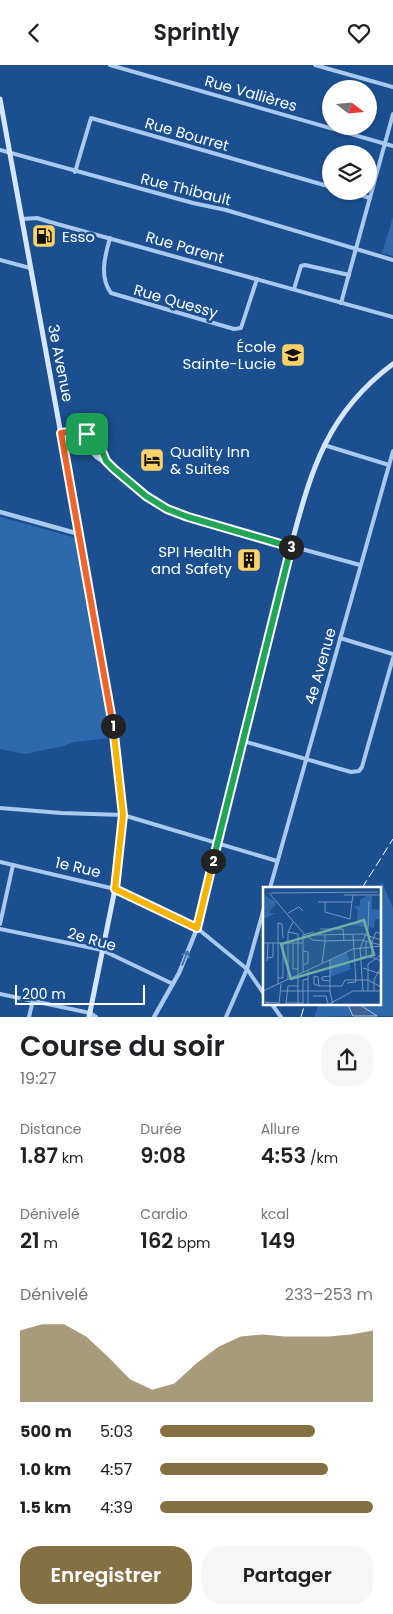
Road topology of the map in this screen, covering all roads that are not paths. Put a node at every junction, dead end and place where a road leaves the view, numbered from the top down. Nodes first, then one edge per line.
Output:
1 (110, 65) edge
2 (314, 65) edge
3 (393, 87) edge
4 (0, 99) edge
5 (393, 114) edge
6 (385, 143) junction
7 (393, 145) edge
8 (0, 150) edge
9 (10, 153) junction
10 (75, 172) junction
11 (377, 172) edge
12 (322, 184) edge
13 (369, 200) edge
14 (22, 219) junction
15 (110, 238) junction
16 (356, 250) junction
17 (0, 260) edge
18 (393, 260) edge
19 (30, 268) junction
20 (349, 275) junction
21 (257, 279) junction
22 (294, 289) junction
23 (341, 303) junction
24 (393, 317) edge
25 (393, 364) edge
26 (61, 433) junction
27 (62, 442) junction
28 (324, 445) junction
29 (393, 451) edge
30 (106, 461) junction
31 (389, 465) junction
32 (0, 512) edge
33 (79, 534) junction
34 (291, 546) junction
35 (360, 565) junction
36 (340, 638) junction
37 (393, 656) edge
38 (243, 741) junction
39 (305, 759) junction
40 (0, 808) edge
41 (123, 815) junction
42 (218, 844) junction
43 (277, 861) junction
44 (0, 863) edge
45 (13, 865) junction
46 (270, 887) edge
47 (115, 889) junction
48 (263, 912) edge
49 (0, 924) edge
50 (197, 928) junction
51 (0, 929) edge
52 (102, 950) junction
53 (247, 969) junction
54 (173, 984) junction
55 (263, 993) edge
56 (0, 994) edge
57 (33, 1001) junction
58 (271, 1004) edge
59 (89, 1015) edge
60 (29, 1017) edge
61 (96, 1017) edge
62 (154, 1017) edge
63 (226, 1017) edge
64 (281, 1017) edge

1 - 6 street, Rue Vallières
2 - 3 street
4 - 9 main road, 3e Avenue
5 - 6 street
6 - 7 street, Rue Vallières
6 - 11 street
8 - 9 street, Rue Thibault
9 - 10 street, Rue Thibault
9 - 14 main road, 3e Avenue
10 - 12 street, Rue Bourret
10 - 16 street, Rue Thibault
13 - 16 street
14 - 15 street, Rue Parent
14 - 19 main road, 3e Avenue
15 - 21 street, Rue Parent
15 - 21 street, Rue Quessy
16 - 18 street, Rue Thibault
16 - 20 street
17 - 19 street
19 - 26 main road, 3e Avenue
20 - 22 street
20 - 23 street
21 - 22 street, Rue Parent
22 - 23 street, Rue Parent
23 - 24 street, Rue Parent
25 - 28 main road
26 - 27 main road, 3e Avenue
26 - 30 main road
27 - 30 main road
27 - 33 main road, 3e Avenue
28 - 31 street
28 - 34 main road
29 - 31 street, 4e Avenue
30 - 34 main road
31 - 35 street, 4e Avenue
32 - 33 street
33 - 41 main road, 3e Avenue
34 - 35 street
34 - 38 street
35 - 36 street, 4e Avenue
36 - 37 street
36 - 39 street, 4e Avenue
37 - 39 street
38 - 39 street
38 - 42 street
39 - 43 street, 4e Avenue
40 - 41 street
41 - 42 street
41 - 47 main road, 3e Avenue
42 - 43 street
42 - 50 street
43 - 46 street, 4e Avenue
44 - 45 street, 1e Rue
45 - 47 street, 1e Rue
45 - 49 street
47 - 50 street, 1e Rue
47 - 52 main road, 3e Avenue
48 - 53 street
50 - 53 street, 1e Rue
54 -> 50 street
51 - 52 street, 2e Rue
52 - 54 street, 2e Rue
52 - 59 main road, 3e Avenue
53 - 55 street, 1e Rue
53 - 63 street
54 - 62 street
56 - 57 street
57 - 59 street
57 - 60 street
58 - 64 street
59 - 61 street

